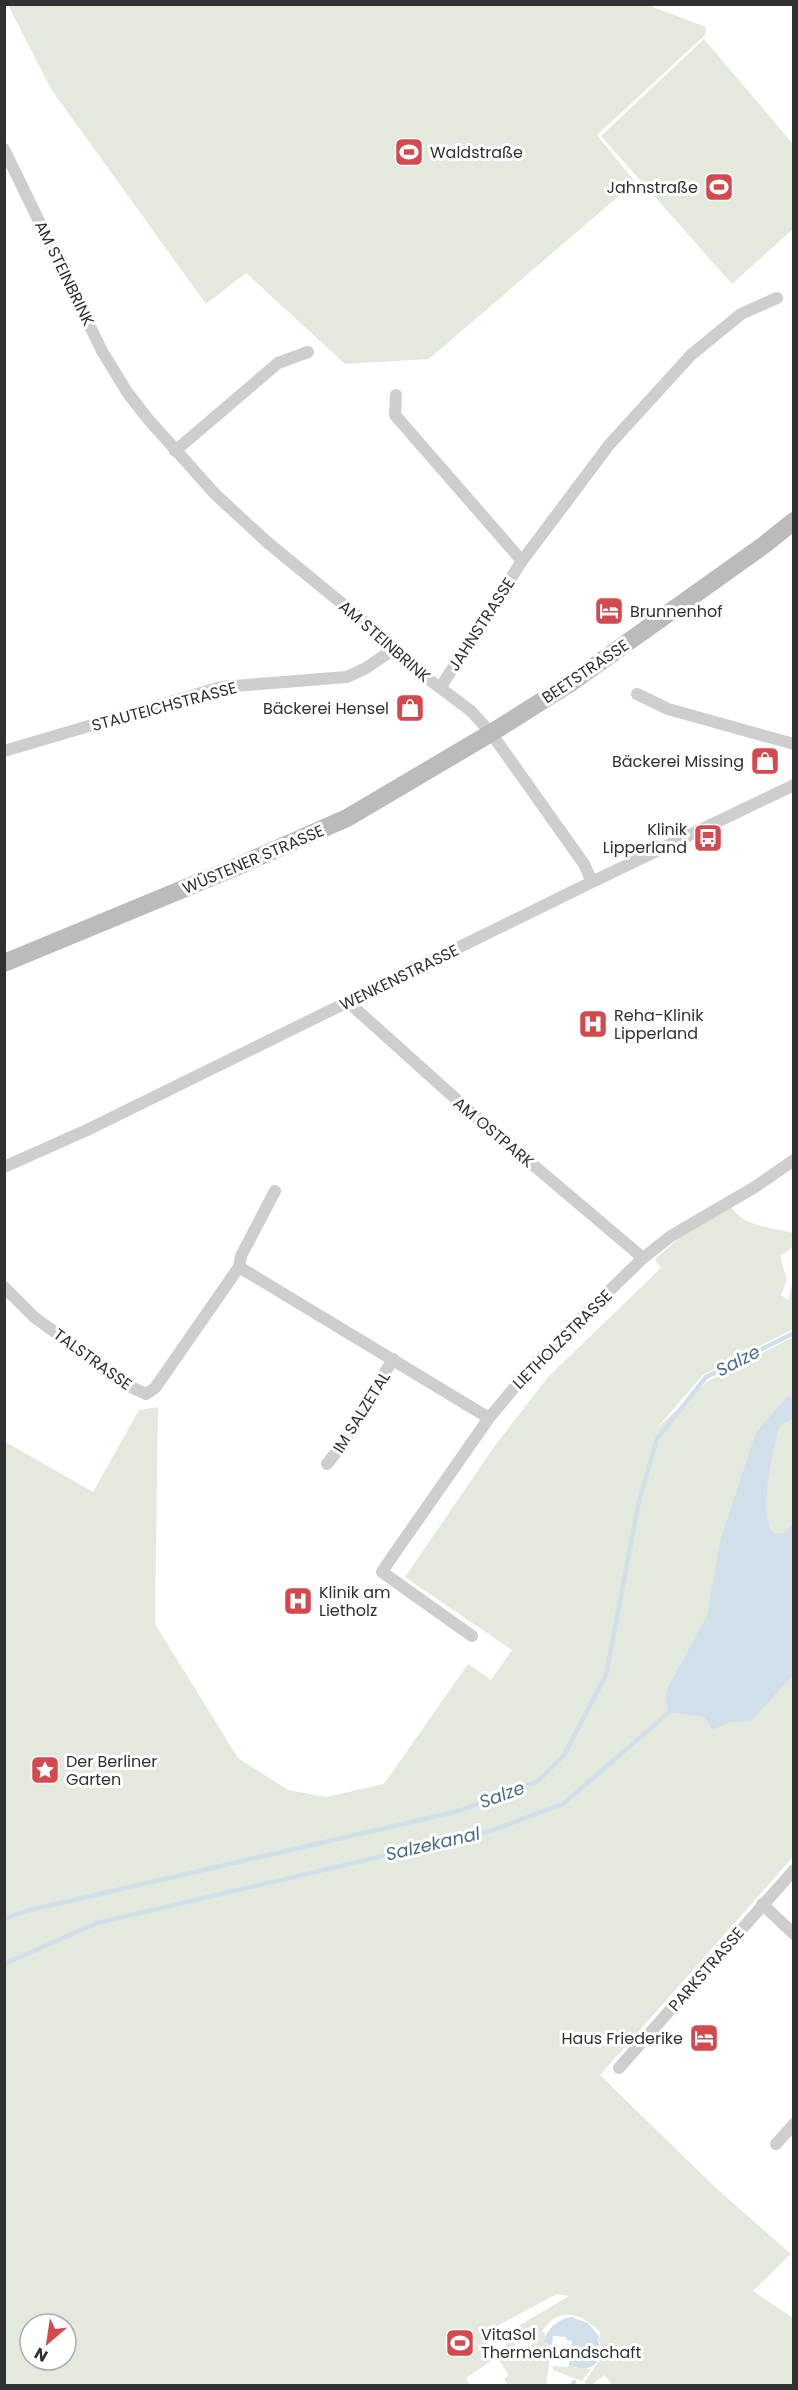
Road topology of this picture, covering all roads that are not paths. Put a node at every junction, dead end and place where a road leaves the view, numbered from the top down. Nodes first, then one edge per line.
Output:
1 (4, 149) edge
2 (777, 298) dead end
3 (308, 352) dead end
4 (396, 395) dead end
5 (175, 450) junction
6 (794, 521) edge
7 (522, 561) junction
8 (391, 651) junction
9 (440, 688) junction
10 (637, 694) dead end
11 (491, 734) junction
12 (794, 744) edge
13 (4, 752) edge
14 (794, 785) edge
15 (592, 882) junction
16 (4, 963) edge
17 (348, 1002) junction
18 (794, 1160) edge
19 (4, 1167) edge
20 (275, 1191) dead end
21 (643, 1258) junction
22 (239, 1267) junction
23 (4, 1287) edge
24 (393, 1359) junction
25 (489, 1418) junction
26 (327, 1464) dead end
27 (472, 1636) dead end
28 (794, 1870) edge
29 (762, 1904) junction
30 (794, 1934) edge
31 (619, 2068) dead end
32 (794, 2124) edge
33 (776, 2144) dead end

1 - 5 street, AM STEINBRINK
2 - 7 street, JAHNSTRASSE
3 - 5 street
4 - 7 street, JAHNSTRASSE
5 - 8 street, AM STEINBRINK
6 - 11 main road, BEETSTRASSE
7 - 9 street, JAHNSTRASSE
8 - 9 street, AM STEINBRINK
8 - 13 street, STAUTEICHSTRASSE
9 - 11 street, AM STEINBRINK
10 - 12 street
11 - 15 street, AM STEINBRINK
11 - 16 main road, WÜSTENER STRASSE
14 - 15 street, WENKENSTRASSE
15 - 17 street, WENKENSTRASSE
17 - 19 street, WENKENSTRASSE
17 - 21 street, AM OSTPARK
18 - 21 street, LIETHOLZSTRASSE
20 - 22 street, TALSTRASSE
21 - 25 street, LIETHOLZSTRASSE
22 - 23 street, TALSTRASSE
22 - 24 street
24 - 25 street
24 - 26 street, IM SALZETAL
25 - 27 street, LIETHOLZSTRASSE
28 - 29 street, PARKSTRASSE
29 - 30 street
29 - 31 street, PARKSTRASSE
32 - 33 street

